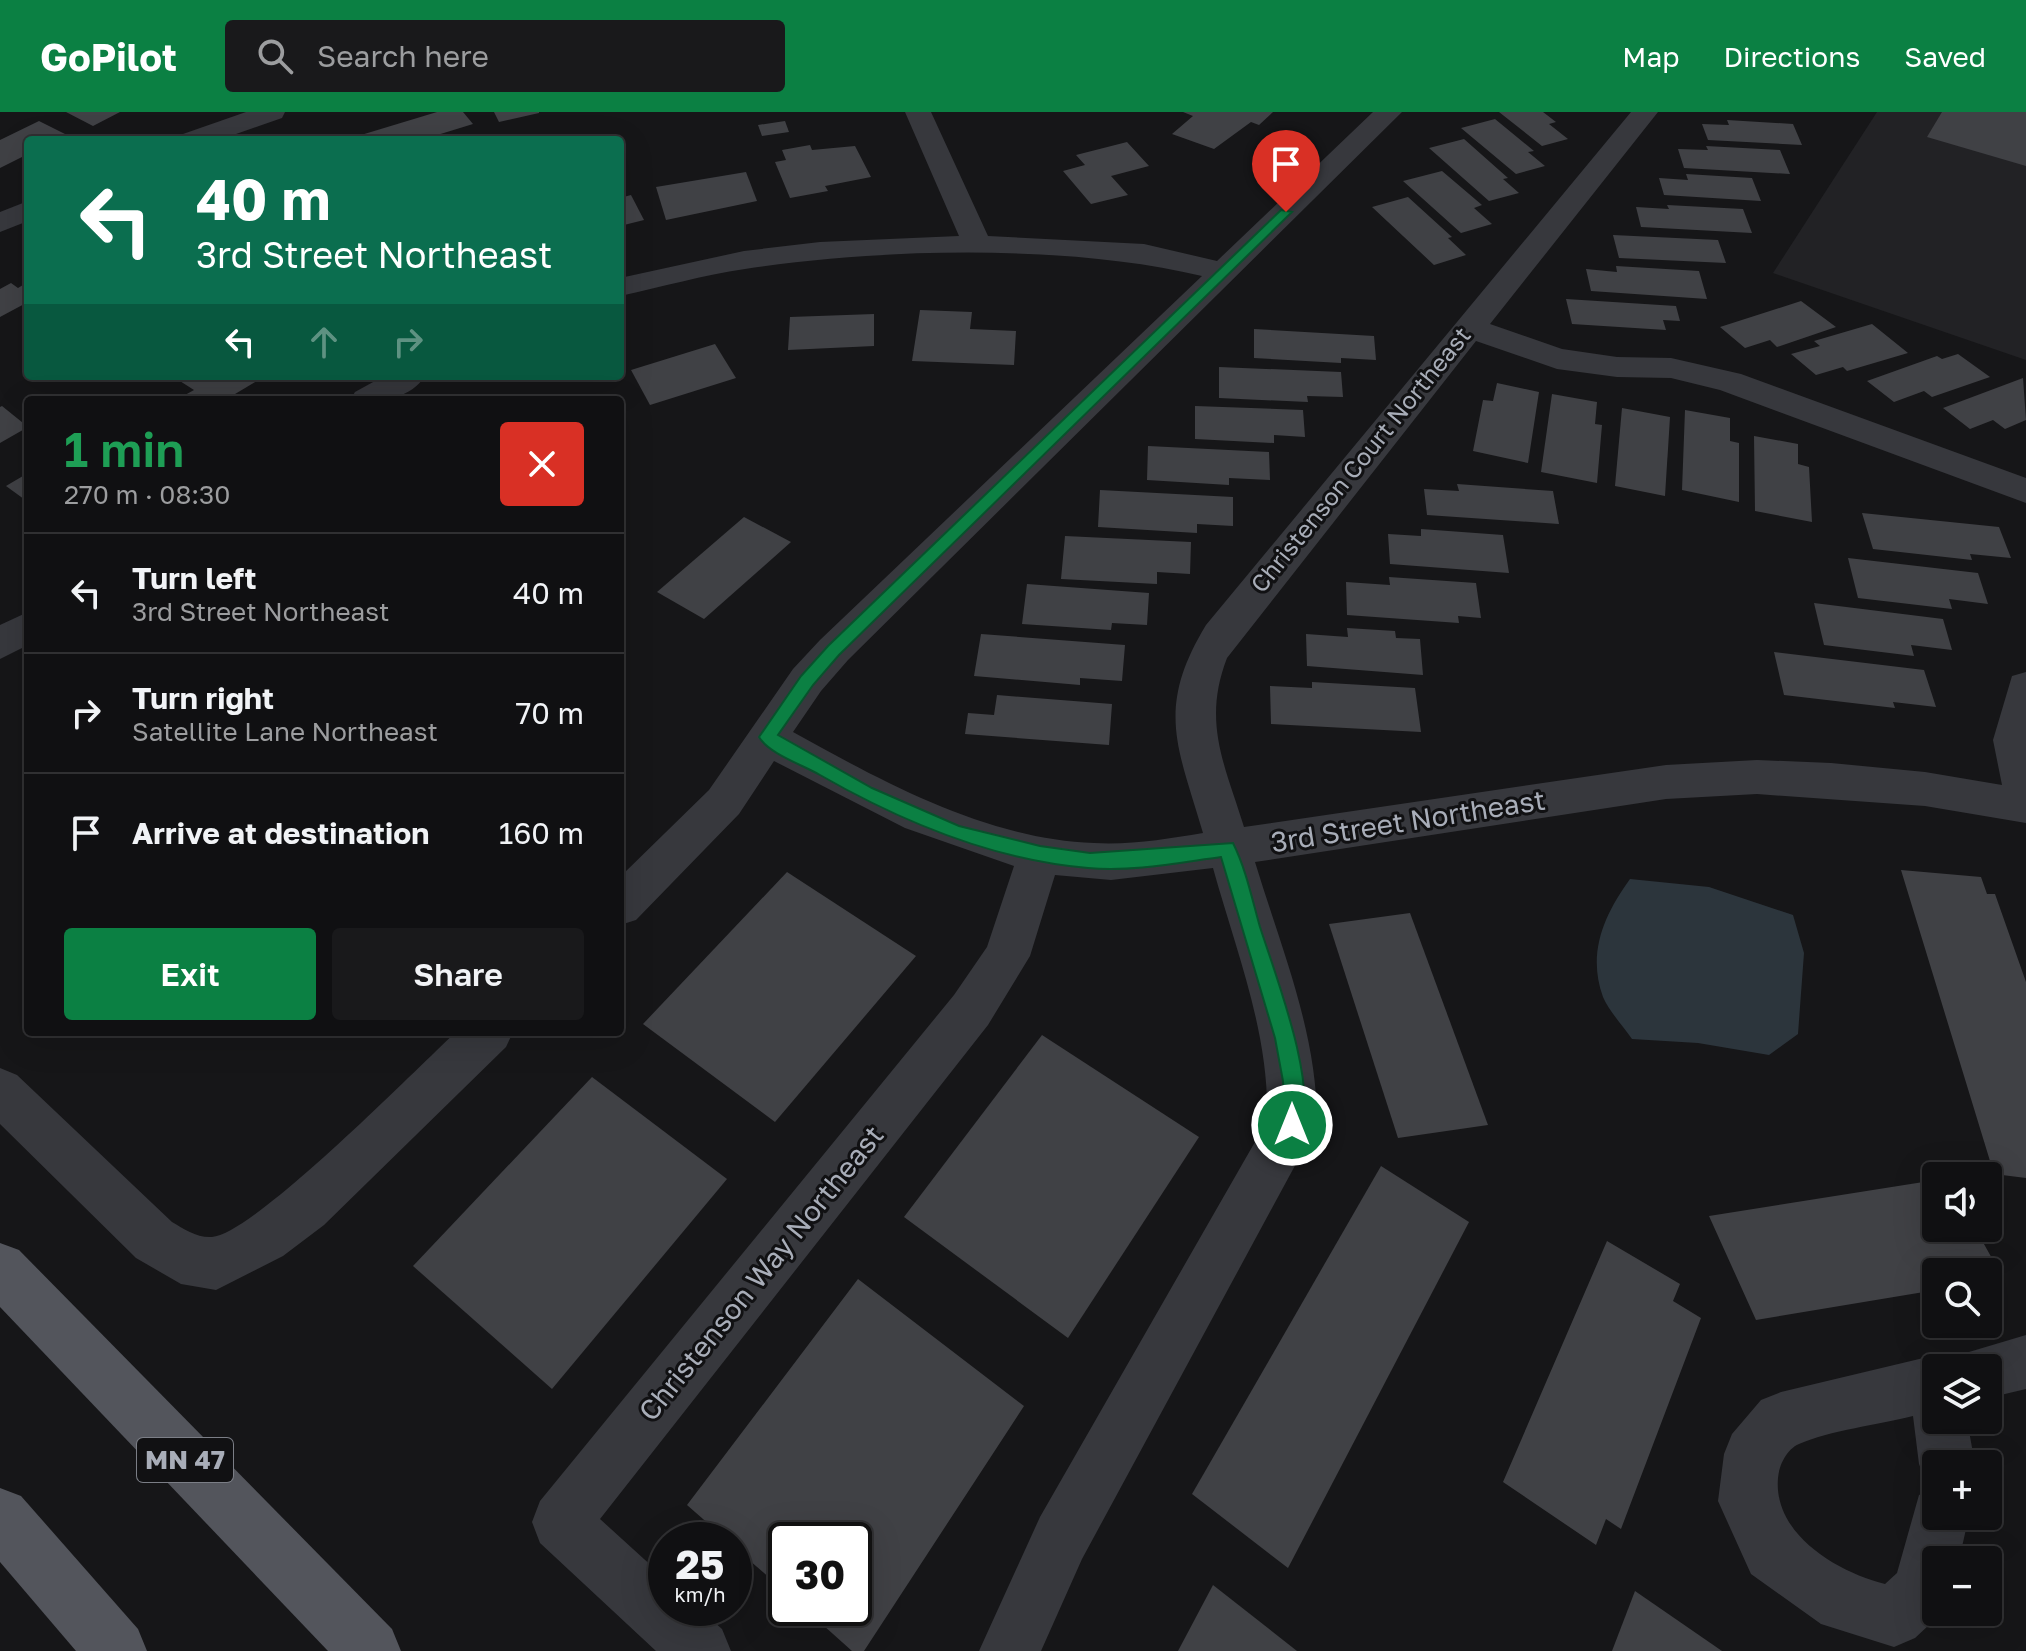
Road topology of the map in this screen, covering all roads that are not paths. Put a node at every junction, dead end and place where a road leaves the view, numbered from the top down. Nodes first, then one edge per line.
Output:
1 (272, 112) edge
2 (918, 112) edge
3 (1389, 112) edge
4 (1645, 112) edge
5 (204, 136) edge
6 (24, 212) edge
7 (0, 223) edge
8 (977, 244) junction
9 (1224, 272) junction
10 (624, 286) edge
11 (1468, 327) junction
12 (402, 380) edge
13 (374, 396) edge
14 (2026, 491) edge
15 (24, 629) edge
16 (0, 644) edge
17 (2026, 687) edge
18 (767, 737) junction
19 (2026, 796) edge
20 (2026, 806) edge
21 (1227, 849) junction
22 (1040, 854) junction
23 (624, 902) edge
24 (485, 1036) edge
25 (0, 1091) edge
26 (0, 1269) edge
27 (2026, 1362) edge
28 (2002, 1368) edge
29 (1922, 1399) edge
30 (0, 1517) edge
31 (1937, 1530) edge
32 (116, 1651) edge
33 (370, 1651) edge
34 (700, 1651) edge
35 (1010, 1651) edge

1 - 5 street
2 - 8 street
3 - 9 street
4 - 11 street, Christenson Court Northeast
6 - 7 street
8 - 9 street
8 - 10 street
9 - 18 street
11 - 14 street
11 - 21 street, Christenson Court Northeast
12 - 13 street
15 - 16 street
17 - 19 street
18 - 22 street, 3rd Street Northeast
18 - 23 street
20 - 21 street, 3rd Street Northeast
21 - 22 street, 3rd Street Northeast
21 - 35 street
22 - 34 street, Christenson Way Northeast
24 - 25 street
26 - 33 main road, MN 47
27 - 28 street
29 - 31 street
30 - 32 main road

